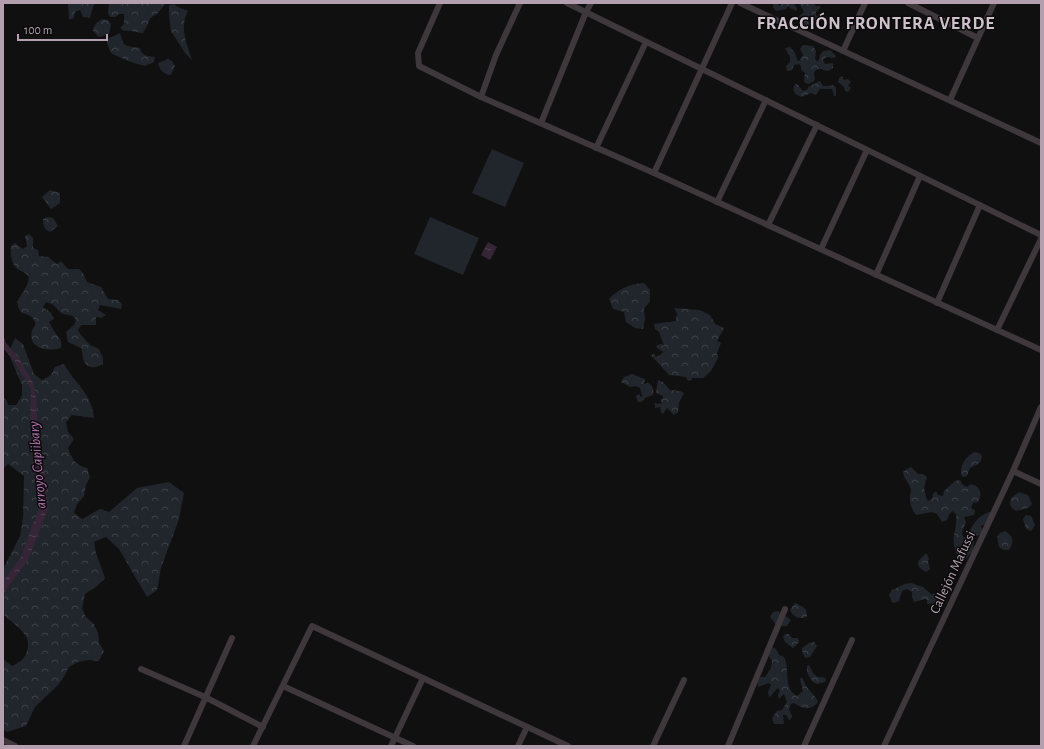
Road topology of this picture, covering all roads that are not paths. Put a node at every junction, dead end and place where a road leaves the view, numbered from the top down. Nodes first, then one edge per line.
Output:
1 (440, 3) edge
2 (520, 3) edge
3 (567, 3) edge
4 (591, 3) edge
5 (732, 3) edge
6 (740, 3) edge
7 (864, 3) edge
8 (908, 3) edge
9 (994, 3) edge
10 (586, 12) junction
11 (978, 38) junction
12 (646, 42) junction
13 (843, 51) junction
14 (702, 69) junction
15 (481, 97) junction
16 (766, 100) junction
17 (950, 100) junction
18 (541, 123) junction
19 (817, 126) junction
20 (1041, 143) edge
21 (596, 148) junction
22 (867, 150) junction
23 (654, 173) junction
24 (920, 176) junction
25 (717, 202) junction
26 (980, 205) junction
27 (768, 225) junction
28 (1041, 235) edge
29 (1041, 239) edge
30 (821, 249) junction
31 (876, 275) junction
32 (937, 302) junction
33 (997, 330) junction
34 (1041, 350) edge
35 (1041, 407) edge
36 (1012, 471) junction
37 (1041, 484) edge
38 (785, 610) dead end
39 (232, 638) dead end
40 (852, 640) dead end
41 (141, 669) dead end
42 (423, 678) junction
43 (684, 680) dead end
44 (283, 686) junction
45 (205, 697) junction
46 (263, 727) junction
47 (528, 727) junction
48 (395, 738) junction
49 (3, 740) edge
50 (15, 746) edge
51 (184, 746) edge
52 (253, 746) edge
53 (391, 746) edge
54 (413, 746) edge
55 (518, 746) edge
56 (568, 746) edge
57 (653, 746) edge
58 (728, 746) edge
59 (804, 746) edge
60 (884, 746) edge

1 - 15 street
2 - 15 street
3 - 10 street
4 - 10 street
5 - 14 street
6 - 13 street
7 - 13 street
8 - 11 street
9 - 11 street
10 - 12 street
10 - 18 street
11 - 17 street
12 - 14 street
12 - 21 street
13 - 17 street
14 - 16 street
14 - 23 street
15 - 18 street
16 - 19 street
16 - 25 street
17 - 20 street
18 - 21 street
19 - 22 street
19 - 27 street
21 - 23 street
22 - 24 street
22 - 30 street
23 - 25 street
24 - 26 street
24 - 31 street
25 - 27 street
26 - 28 street
26 - 32 street
27 - 30 street
29 - 33 street
30 - 31 street
31 - 32 street
32 - 33 street
33 - 34 street
35 - 36 street, Callejón Mafussi
36 - 37 street
36 - 60 street, Callejón Mafussi
38 - 58 street
39 - 45 street
40 - 59 street
41 - 45 street
42 - 44 street
42 - 47 street
42 - 48 street
43 - 57 street
44 - 46 street
44 - 48 street
45 - 46 street
45 - 51 street
46 - 52 street
47 - 55 street
47 - 56 street
48 - 53 street
48 - 54 street
49 - 50 street

